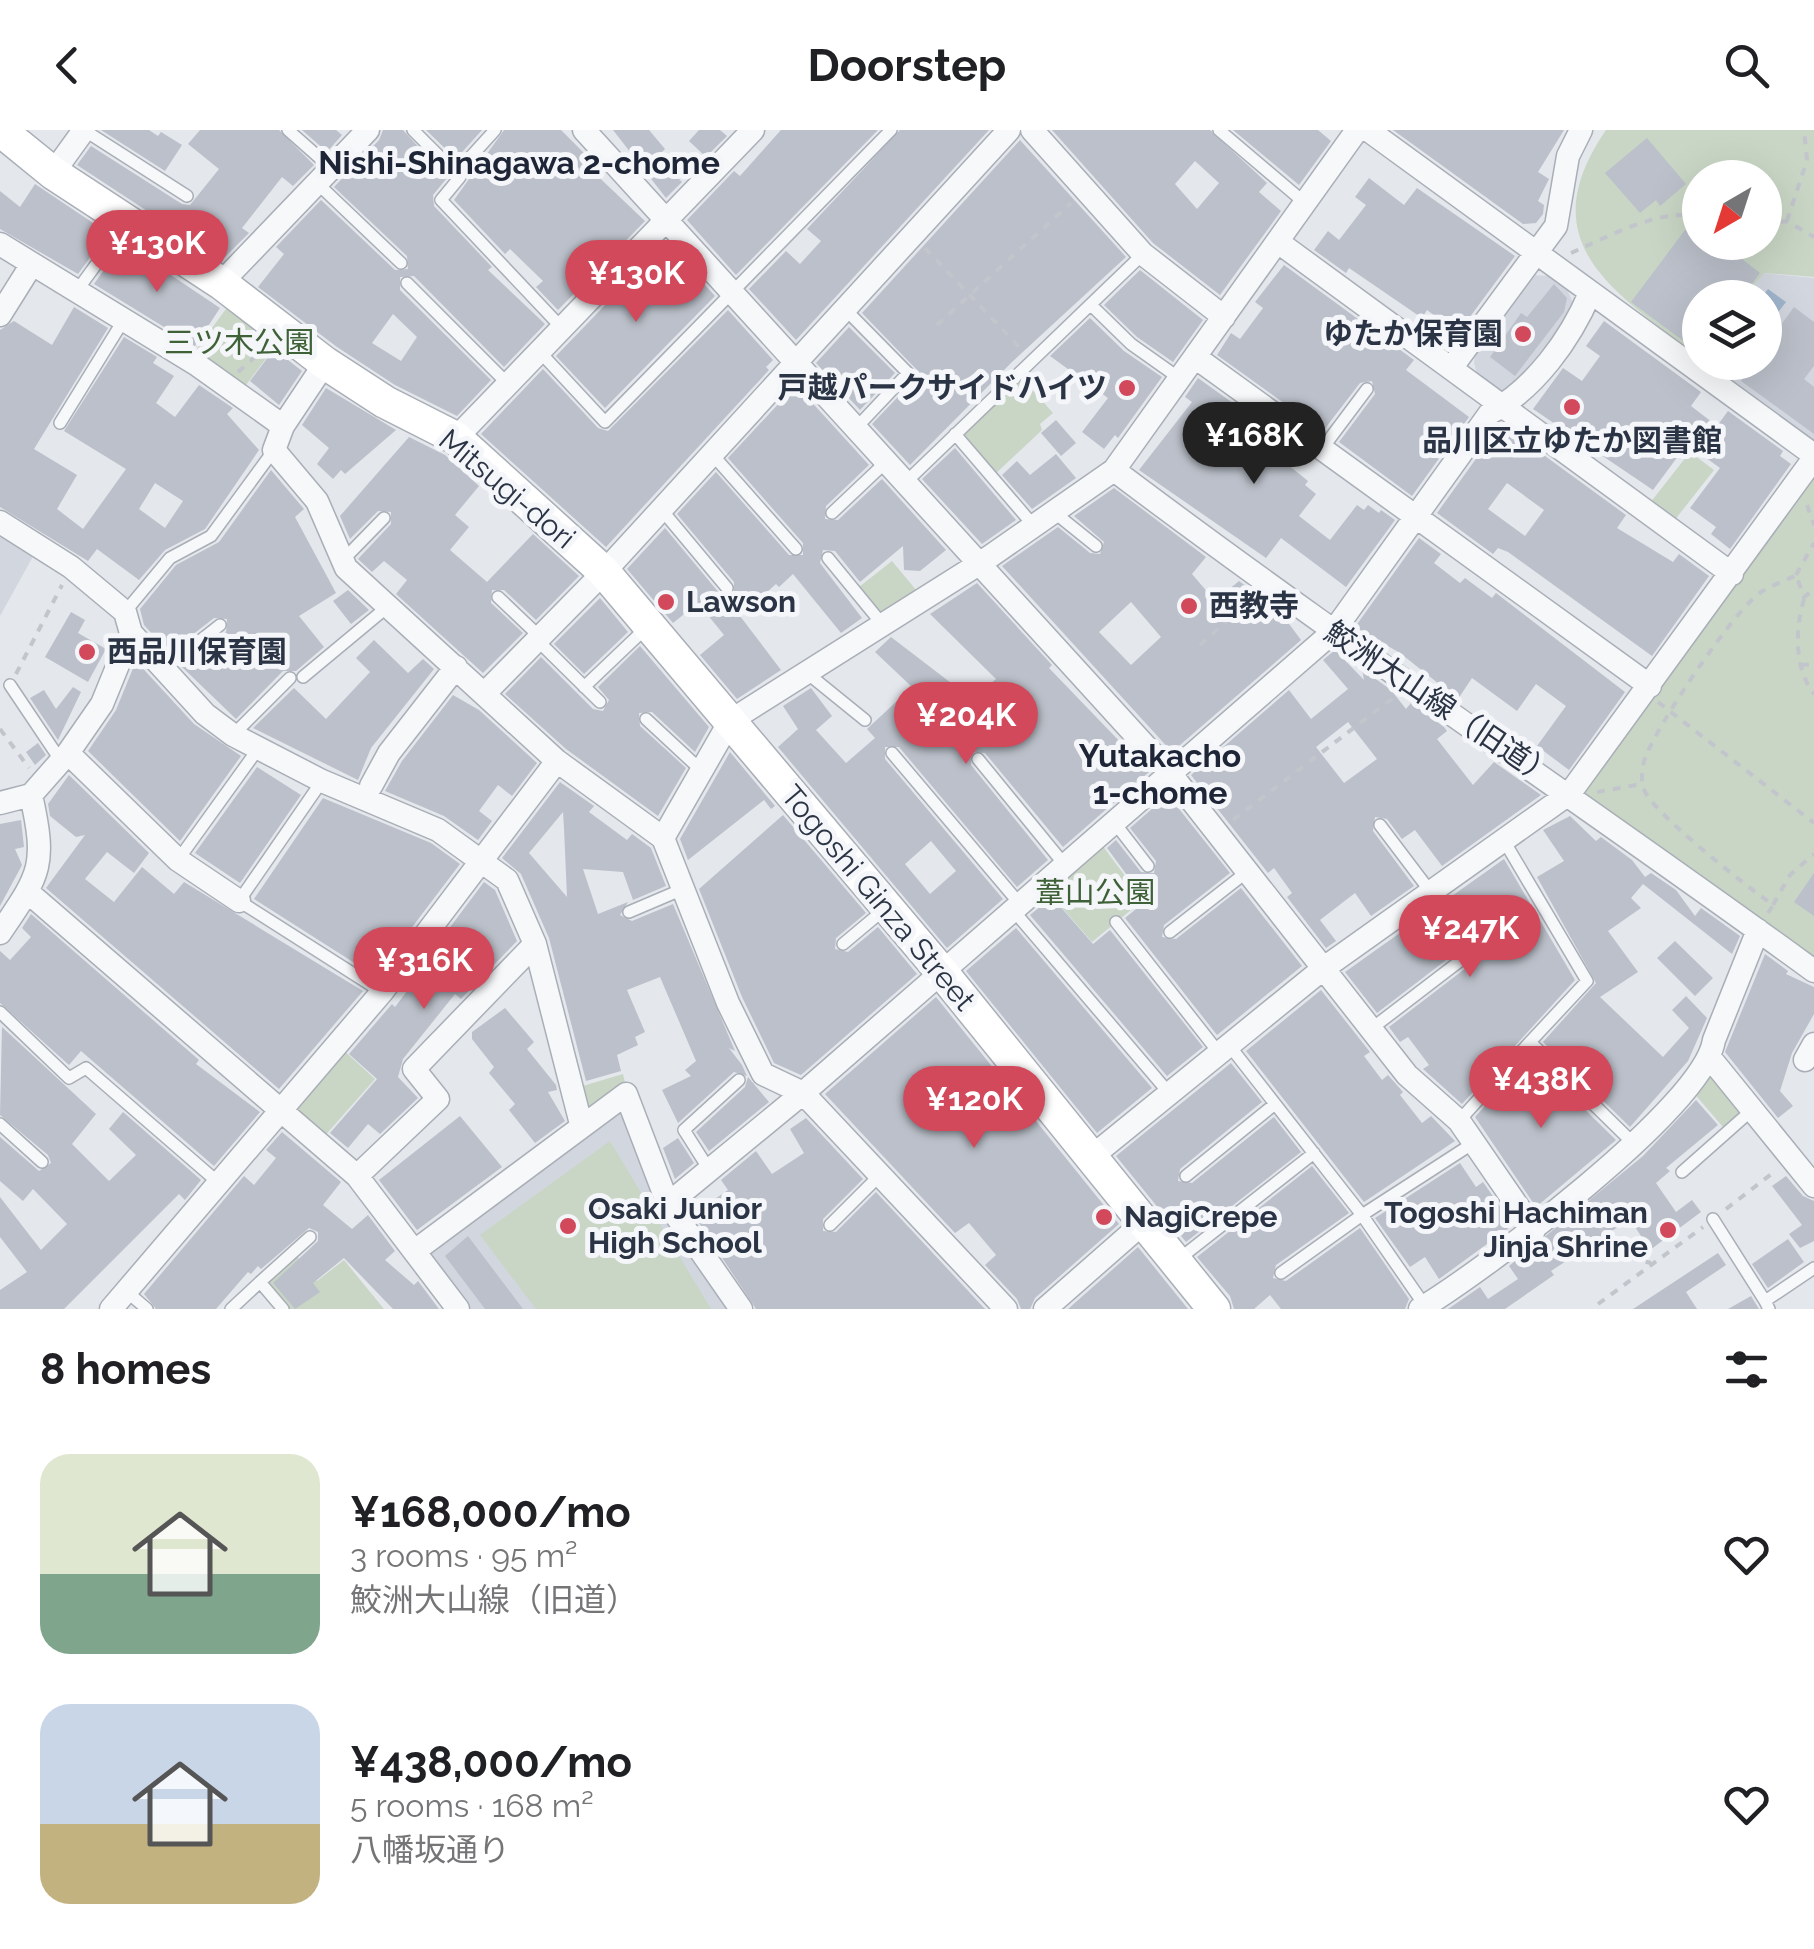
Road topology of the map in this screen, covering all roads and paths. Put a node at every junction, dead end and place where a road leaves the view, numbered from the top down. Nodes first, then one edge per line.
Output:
1 (0, 130) edge
2 (84, 130) edge
3 (288, 130) edge
4 (368, 130) edge
5 (413, 130) edge
6 (495, 130) edge
7 (584, 130) edge
8 (753, 130) edge
9 (891, 130) edge
10 (1009, 130) edge
11 (1032, 130) edge
12 (1219, 130) edge
13 (1357, 130) edge
14 (1368, 130) edge
15 (1582, 130) edge
16 (1804, 130) edge
17 (53, 173) junction
18 (456, 173) junction
19 (324, 175) junction
20 (1086, 190) junction
21 (186, 196) dead end
22 (1305, 203) junction
23 (1682, 215) edge
24 (666, 220) junction
25 (1787, 221) junction
26 (128, 222) junction
27 (1782, 222) edge
28 (912, 235) junction
29 (1814, 237) edge
30 (1278, 242) junction
31 (0, 244) edge
32 (1534, 252) junction
33 (1571, 253) dead end
34 (1143, 254) junction
35 (402, 263) dead end
36 (32, 264) junction
37 (222, 283) junction
38 (407, 283) dead end
39 (76, 292) junction
40 (731, 292) junction
41 (1590, 293) junction
42 (970, 295) junction
43 (1091, 305) junction
44 (845, 309) junction
45 (0, 315) edge
46 (1224, 317) junction
47 (270, 320) junction
48 (123, 321) junction
49 (937, 326) dead end
50 (561, 327) junction
51 (538, 350) junction
52 (1195, 357) junction
53 (794, 360) junction
54 (1032, 360) junction
55 (326, 363) junction
56 (1452, 367) junction
57 (1180, 378) junction
58 (507, 383) junction
59 (1367, 389) dead end
60 (232, 390) junction
61 (1504, 406) junction
62 (60, 423) dead end
63 (283, 426) junction
64 (857, 427) junction
65 (955, 434) junction
66 (456, 438) junction
67 (1322, 449) junction
68 (274, 450) junction
69 (712, 454) junction
70 (1814, 457) edge
71 (888, 460) junction
72 (1114, 470) junction
73 (907, 481) junction
74 (1804, 494) dead end
75 (661, 509) junction
76 (832, 513) dead end
77 (1055, 514) junction
78 (1416, 517) junction
79 (384, 518) dead end
80 (0, 522) edge
81 (1814, 524) edge
82 (1034, 527) junction
83 (1814, 544) edge
84 (1096, 546) dead end
85 (796, 549) dead end
86 (828, 558) dead end
87 (343, 560) junction
88 (982, 562) junction
89 (604, 572) junction
90 (1732, 574) junction
91 (1796, 576) junction
92 (63, 582) dead end
93 (1268, 586) junction
94 (727, 588) dead end
95 (1814, 590) edge
96 (498, 597) dead end
97 (1804, 597) junction
98 (386, 608) junction
99 (128, 622) junction
100 (649, 625) junction
101 (883, 625) junction
102 (220, 626) dead end
103 (1333, 632) junction
104 (538, 638) junction
105 (1200, 646) dead end
106 (1814, 664) edge
107 (1801, 665) junction
108 (456, 667) junction
109 (164, 670) junction
110 (807, 673) junction
111 (10, 685) joint
112 (1410, 685) junction
113 (584, 686) junction
114 (1652, 693) junction
115 (484, 694) junction
116 (1814, 694) edge
117 (600, 702) dead end
118 (1670, 712) junction
119 (646, 719) dead end
120 (865, 720) dead end
121 (730, 721) junction
122 (0, 728) edge
123 (233, 734) junction
124 (258, 749) junction
125 (892, 753) dead end
126 (64, 757) junction
127 (978, 759) dead end
128 (557, 761) junction
129 (702, 771) junction
130 (1170, 772) junction
131 (322, 781) junction
132 (1643, 784) junction
133 (371, 786) dead end
134 (36, 790) junction
135 (1597, 792) dead end
136 (1570, 793) junction
137 (0, 803) edge
138 (1114, 822) junction
139 (1814, 822) edge
140 (1380, 825) dead end
141 (1218, 832) junction
142 (663, 838) junction
143 (1503, 839) junction
144 (1814, 854) edge
145 (178, 860) junction
146 (481, 863) junction
147 (1064, 864) junction
148 (1148, 866) dead end
149 (1248, 871) junction
150 (683, 889) junction
151 (1430, 891) junction
152 (30, 894) junction
153 (240, 901) junction
154 (1773, 905) junction
155 (1015, 906) junction
156 (887, 907) junction
157 (629, 912) dead end
158 (1116, 922) dead end
159 (2, 927) edge
160 (1758, 930) junction
161 (1170, 932) dead end
162 (425, 935) junction
163 (535, 944) junction
164 (843, 944) dead end
165 (1473, 951) dead end
166 (454, 962) dead end
167 (1324, 968) junction
168 (940, 970) junction
169 (1814, 971) edge
170 (382, 992) junction
171 (0, 1012) edge
172 (1371, 1028) junction
173 (1530, 1042) junction
174 (1224, 1049) junction
175 (1712, 1059) junction
176 (739, 1080) dead end
177 (803, 1093) junction
178 (1169, 1093) junction
179 (1276, 1104) junction
180 (283, 1108) junction
181 (1752, 1110) junction
182 (1459, 1120) junction
183 (0, 1124) edge
184 (581, 1124) junction
185 (1475, 1142) junction
186 (1633, 1143) junction
187 (1314, 1153) junction
188 (1090, 1158) junction
189 (1792, 1158) junction
190 (42, 1162) dead end
191 (710, 1171) junction
192 (1682, 1172) dead end
193 (880, 1175) junction
194 (357, 1176) junction
195 (1186, 1176) dead end
196 (220, 1184) junction
197 (1814, 1186) edge
198 (1576, 1196) junction
199 (668, 1204) junction
200 (1362, 1215) junction
201 (1713, 1218) junction
202 (1143, 1223) junction
203 (830, 1224) dead end
204 (1534, 1230) junction
205 (310, 1237) dead end
206 (416, 1250) junction
207 (1175, 1262) junction
208 (1654, 1264) junction
209 (1814, 1268) edge
210 (1281, 1273) dead end
211 (260, 1282) junction
212 (118, 1300) edge
213 (1598, 1304) dead end
214 (1767, 1305) edge
215 (1422, 1308) edge
216 (147, 1309) edge
217 (231, 1309) edge
218 (283, 1309) edge
219 (458, 1309) edge
220 (741, 1309) edge
221 (1006, 1309) edge
222 (1045, 1309) edge
223 (1214, 1309) edge

1 - 17 street, Mitsugi-dori
2 - 17 street
2 - 21 lane
3 - 19 lane
4 - 19 street
5 - 18 lane
6 - 18 lane
7 - 24 street
8 - 24 street
9 - 40 lane
10 - 28 street
11 - 20 street
12 - 22 lane
13 - 22 street
14 - 32 street
15 - 32 street
16 - 25 path
17 - 26 street, Mitsugi-dori
18 - 50 lane
19 - 35 lane
19 - 37 street
20 - 34 street
20 - 42 path
22 - 30 street
23 - 33 path
24 - 40 street
24 - 50 street
25 - 27 path
25 - 29 path
26 - 37 street, Mitsugi-dori
26 - 39 lane
28 - 42 path
28 - 44 street
30 - 46 street
30 - 56 street
31 - 36 street
32 - 41 street
32 - 56 street
34 - 43 lane
34 - 46 street
36 - 39 street
36 - 45 street
37 - 47 street, Mitsugi-dori
38 - 58 lane
39 - 48 street
40 - 51 lane
40 - 53 street
41 - 61 street
41 - 70 street
42 - 49 path
42 - 54 path
43 - 54 lane
43 - 57 lane
44 - 53 street
44 - 64 lane
46 - 52 street
47 - 55 street, Mitsugi-dori
47 - 60 path
48 - 60 street
48 - 62 lane
50 - 51 street
51 - 58 street
52 - 57 street
52 - 67 street
53 - 64 street
53 - 69 street
54 - 65 lane
55 - 63 street
55 - 66 street, Mitsugi-dori
56 - 61 street
57 - 72 street
58 - 66 street
59 - 67 lane
60 - 63 street
61 - 78 street
61 - 90 street
63 - 68 street
64 - 71 street
65 - 73 lane
65 - 82 lane
66 - 89 street, Mitsugi-dori
67 - 78 street
68 - 87 street
68 - 99 lane
69 - 75 street
69 - 85 lane
70 - 90 street
71 - 73 street
71 - 76 lane
72 - 77 street
72 - 93 street, 鮫洲大山線（旧道）
73 - 88 street
74 - 81 path
75 - 89 street
75 - 94 lane
77 - 82 street
77 - 84 lane
78 - 103 street
78 - 114 street
79 - 87 lane
80 - 99 street
82 - 88 street
83 - 91 path
86 - 101 lane
87 - 98 street
88 - 101 street
88 - 130 street
89 - 100 street, Mitsugi-dori
89 - 104 street
90 - 114 street
91 - 97 path
91 - 118 path
92 - 111 path
93 - 103 street, 鮫洲大山線（旧道）
93 - 105 path
95 - 97 path
96 - 104 lane
97 - 107 path
98 - 108 street
98 - 123 lane
99 - 109 street
99 - 126 street
100 - 113 lane
100 - 121 street, Mitsugi-dori
101 - 110 street
102 - 109 lane
103 - 112 street, 鮫洲大山線（旧道）
103 - 130 street
104 - 113 lane
104 - 115 street
106 - 107 path
107 - 116 path
108 - 115 street
108 - 133 street
109 - 123 street
110 - 120 lane
110 - 121 street
111 - 126 lane
112 - 136 street, 鮫洲大山線（旧道）
112 - 141 path
113 - 117 lane
114 - 118 path
114 - 136 street
115 - 128 street
118 - 132 path
118 - 139 path
119 - 129 lane
121 - 129 street
121 - 156 street, Togoshi Ginza Street
122 - 134 path
123 - 124 street
124 - 131 street
124 - 145 lane
125 - 155 lane
126 - 134 street
126 - 145 street
127 - 147 lane
128 - 142 street
128 - 146 street
129 - 142 street
130 - 138 street
130 - 141 street
131 - 146 street
131 - 153 lane
132 - 135 path
132 - 154 path
134 - 137 street
134 - 152 street
136 - 143 street
136 - 160 street, 鮫洲大山線（旧道）
138 - 147 street
138 - 148 lane
140 - 151 lane
141 - 149 street
142 - 150 street
143 - 151 street
143 - 173 lane
144 - 154 path
145 - 153 street
146 - 162 street
146 - 163 street
147 - 155 street
149 - 161 lane
149 - 167 street
150 - 157 lane
150 - 177 street
151 - 167 street
152 - 159 street
152 - 180 street
153 - 170 lane
154 - 160 path
155 - 168 street
155 - 178 lane
156 - 164 lane
156 - 168 street, Togoshi Ginza Street
158 - 174 lane
160 - 169 street, 鮫洲大山線（旧道）
160 - 175 street
162 - 166 lane
162 - 170 street
163 - 184 street
163 - 194 street
165 - 172 lane
167 - 172 street
167 - 174 street
168 - 177 street
168 - 188 street, Togoshi Ginza Street
170 - 180 street
171 - 196 lane
172 - 182 street
173 - 182 lane
173 - 186 lane
174 - 178 street
174 - 179 lane
175 - 181 street
175 - 186 street
176 - 191 lane
177 - 191 street
177 - 193 street
178 - 188 street
179 - 187 lane
179 - 195 lane
180 - 194 street
180 - 196 street
181 - 189 street
181 - 192 lane
182 - 185 street
183 - 190 lane
184 - 199 street
184 - 206 street
185 - 200 lane
185 - 204 street
186 - 198 street
187 - 200 lane
187 - 207 lane
188 - 202 street, Togoshi Ginza Street
189 - 197 street
189 - 201 path
191 - 199 street
193 - 203 lane
193 - 221 street
194 - 206 street
196 - 212 street
198 - 204 street
198 - 208 path
199 - 220 street
200 - 210 lane
200 - 215 lane
201 - 208 path
201 - 214 lane
202 - 207 street, Togoshi Ginza Street
202 - 222 street
204 - 215 street
205 - 211 lane
206 - 219 street
207 - 223 street, Togoshi Ginza Street
208 - 213 path
209 - 214 lane
211 - 217 lane
211 - 218 lane
212 - 216 lane

